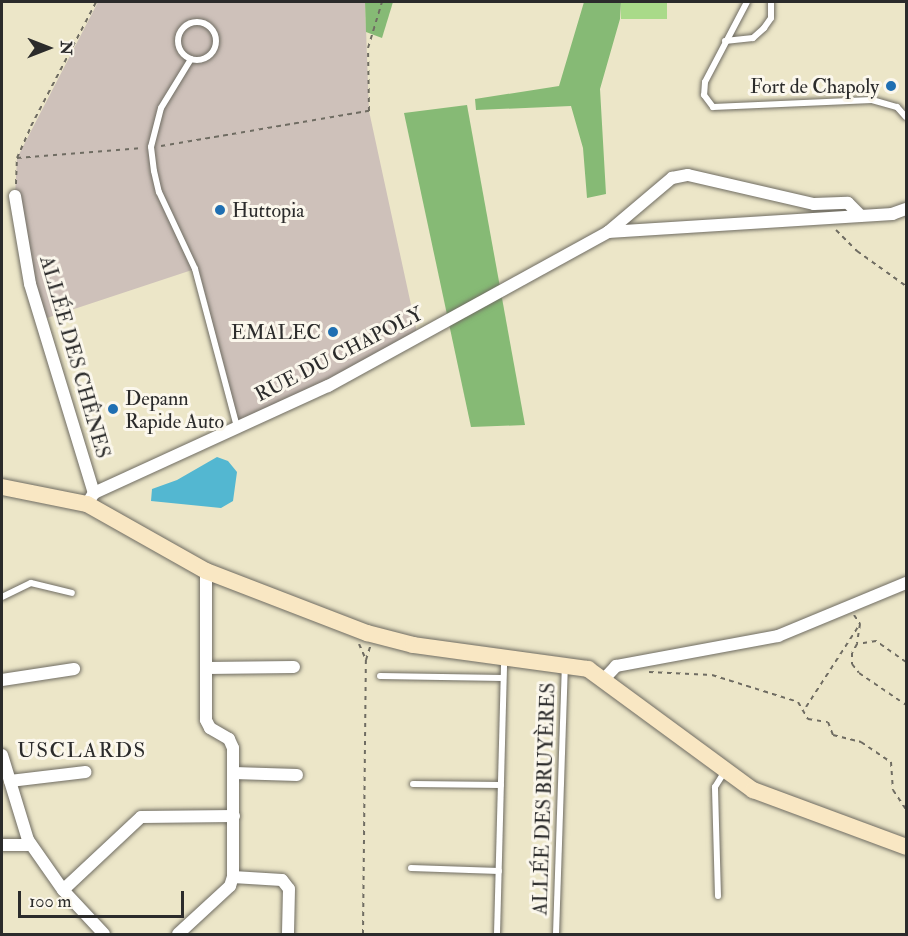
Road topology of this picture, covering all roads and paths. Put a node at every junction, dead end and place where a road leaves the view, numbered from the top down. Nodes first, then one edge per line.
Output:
1 (96, 2) edge
2 (382, 2) edge
3 (747, 2) edge
4 (771, 2) edge
5 (725, 41) junction
6 (191, 59) junction
7 (906, 117) edge
8 (151, 147) junction
9 (17, 158) junction
10 (15, 196) joint
11 (906, 209) edge
12 (861, 216) junction
13 (825, 219) junction
14 (608, 232) junction
15 (906, 286) edge
16 (237, 427) junction
17 (2, 487) edge
18 (90, 498) junction
19 (206, 571) junction
20 (906, 583) edge
21 (72, 593) dead end
22 (2, 597) edge
23 (849, 608) junction
24 (860, 624) junction
25 (358, 643) dead end
26 (858, 644) junction
27 (504, 656) junction
28 (906, 662) edge
29 (565, 664) junction
30 (294, 667) dead end
31 (206, 668) junction
32 (74, 669) dead end
33 (638, 670) dead end
34 (380, 676) dead end
35 (503, 678) junction
36 (604, 679) junction
37 (2, 681) edge
38 (906, 705) edge
39 (805, 708) junction
40 (2, 760) edge
41 (725, 771) junction
42 (86, 772) dead end
43 (234, 773) junction
44 (297, 775) dead end
45 (10, 781) junction
46 (413, 784) dead end
47 (501, 784) junction
48 (906, 809) edge
49 (234, 816) junction
50 (2, 845) edge
51 (31, 845) junction
52 (906, 847) edge
53 (411, 868) dead end
54 (499, 871) junction
55 (233, 877) junction
56 (63, 890) junction
57 (718, 896) dead end
58 (104, 934) edge
59 (178, 934) edge
60 (288, 934) edge
61 (363, 934) edge
62 (498, 934) edge
63 (556, 934) edge

1 - 9 path
2 - 8 path
3 - 5 lane
4 - 5 lane
5 - 7 lane
6 - 6 lane
6 - 8 lane
8 - 9 path
8 - 16 lane
9 - 10 path
10 - 18 street, ALLÉE DES CHÊNES
11 - 12 street, RUE DU CHAPOLY
12 - 13 street, RUE DU CHAPOLY
12 - 14 street, RUE DU CHAPOLY
13 - 14 street, RUE DU CHAPOLY
13 - 15 path
14 - 16 street, RUE DU CHAPOLY
16 - 18 street, RUE DU CHAPOLY
17 - 18 street
18 - 19 street
19 - 27 street
19 - 31 street
20 - 23 street
21 - 22 lane
23 - 24 path
23 - 36 street
24 - 26 path
24 - 39 path
25 - 61 path
26 - 28 path
26 - 38 path
27 - 29 street
27 - 35 lane
29 - 36 street
29 - 63 lane, ALLÉE DES BRUYÈRES
30 - 31 street
31 - 43 street
32 - 37 street
33 - 39 path
34 - 35 lane
35 - 47 lane
36 - 41 street
39 - 48 path
40 - 45 street
41 - 52 street
41 - 57 lane
42 - 45 street
43 - 44 street
43 - 49 street
45 - 51 street
46 - 47 lane
47 - 54 lane
49 - 55 street
49 - 56 street
50 - 51 street
51 - 56 street
53 - 54 lane
54 - 62 lane
55 - 59 street
55 - 60 street
56 - 58 street

